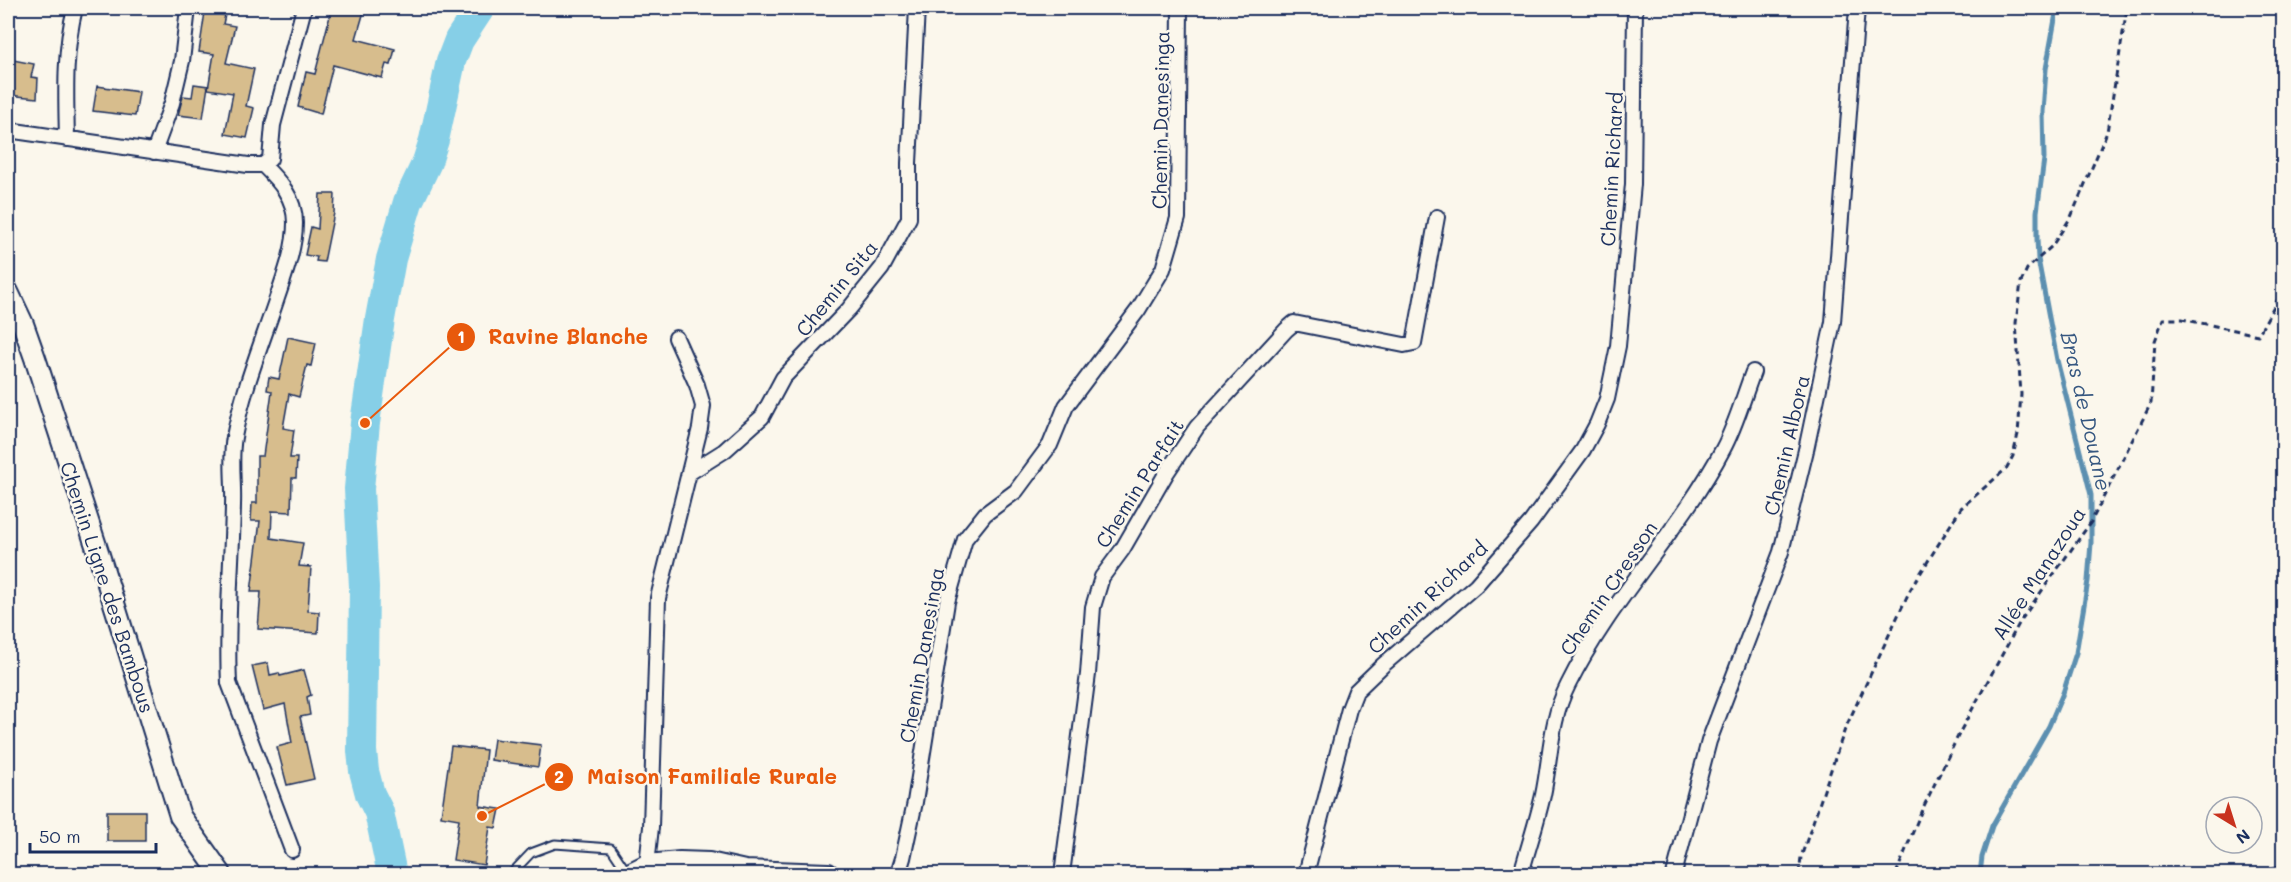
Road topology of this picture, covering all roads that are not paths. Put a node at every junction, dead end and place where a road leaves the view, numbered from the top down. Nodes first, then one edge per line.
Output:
1 (75, 8) edge
2 (188, 8) edge
3 (304, 8) edge
4 (917, 8) edge
5 (1180, 8) edge
6 (1635, 8) edge
7 (1857, 8) edge
8 (8, 130) edge
9 (67, 139) junction
10 (154, 152) junction
11 (263, 165) junction
12 (1437, 217) dead end
13 (8, 292) edge
14 (676, 338) dead end
15 (1753, 372) dead end
16 (689, 473) junction
17 (292, 850) dead end
18 (647, 865) junction
19 (221, 874) edge
20 (511, 874) edge
21 (628, 874) edge
22 (828, 874) edge
23 (898, 874) edge
24 (1062, 874) edge
25 (1306, 874) edge
26 (1521, 874) edge
27 (1674, 874) edge

1 - 9 street
2 - 10 street
3 - 11 street
4 - 16 street, Chemin Sita
5 - 23 street, Chemin Danesinga
6 - 25 street, Chemin Richard
7 - 27 street, Chemin Albora
8 - 9 street
9 - 10 street
10 - 11 street
11 - 17 street
12 - 24 street, Chemin Parfait
13 - 19 main road, Chemin Ligne des Bambous
14 - 16 street
15 - 26 street, Chemin Cresson
16 - 18 street
18 - 21 main road
18 - 22 main road
20 - 21 lane

